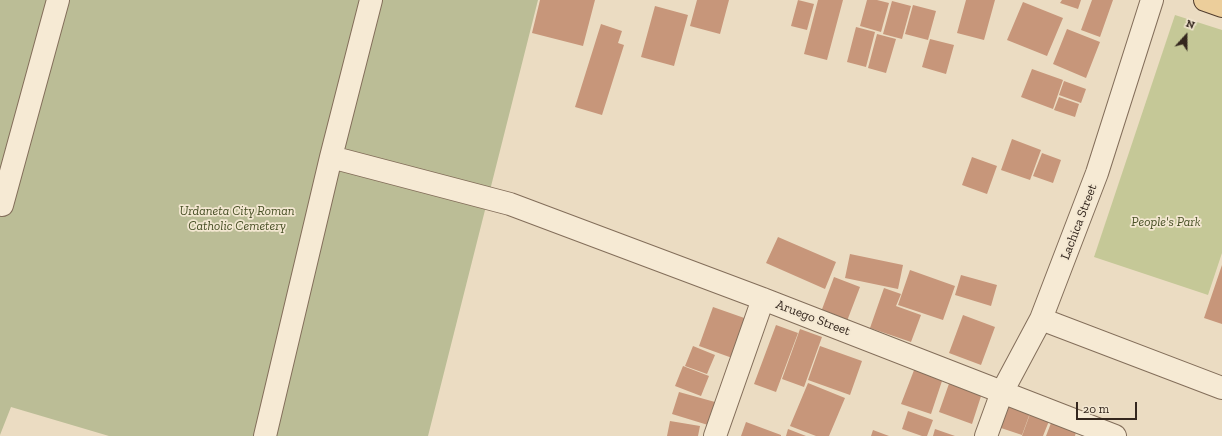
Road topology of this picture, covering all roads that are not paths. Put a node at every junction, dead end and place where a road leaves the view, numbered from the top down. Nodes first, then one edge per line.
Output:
1 (58, 0) edge
2 (371, 0) edge
3 (1152, 0) edge
4 (1205, 0) edge
5 (1222, 6) edge
6 (331, 157) junction
7 (2, 205) dead end
8 (763, 299) junction
9 (1041, 319) junction
10 (1222, 388) edge
11 (1002, 392) junction
12 (265, 436) edge
13 (715, 436) edge
14 (986, 436) edge
15 (1115, 436) edge

1 - 7 street
2 - 6 street
3 - 9 street, Lachica Street
4 - 5 main road
6 - 8 street, Aruego Street
6 - 12 street
8 - 11 street, Aruego Street
8 - 13 street
9 - 10 street
9 - 11 street, Lachica Street
11 - 14 street, Lachica Street
11 - 15 street, Aruego Street

